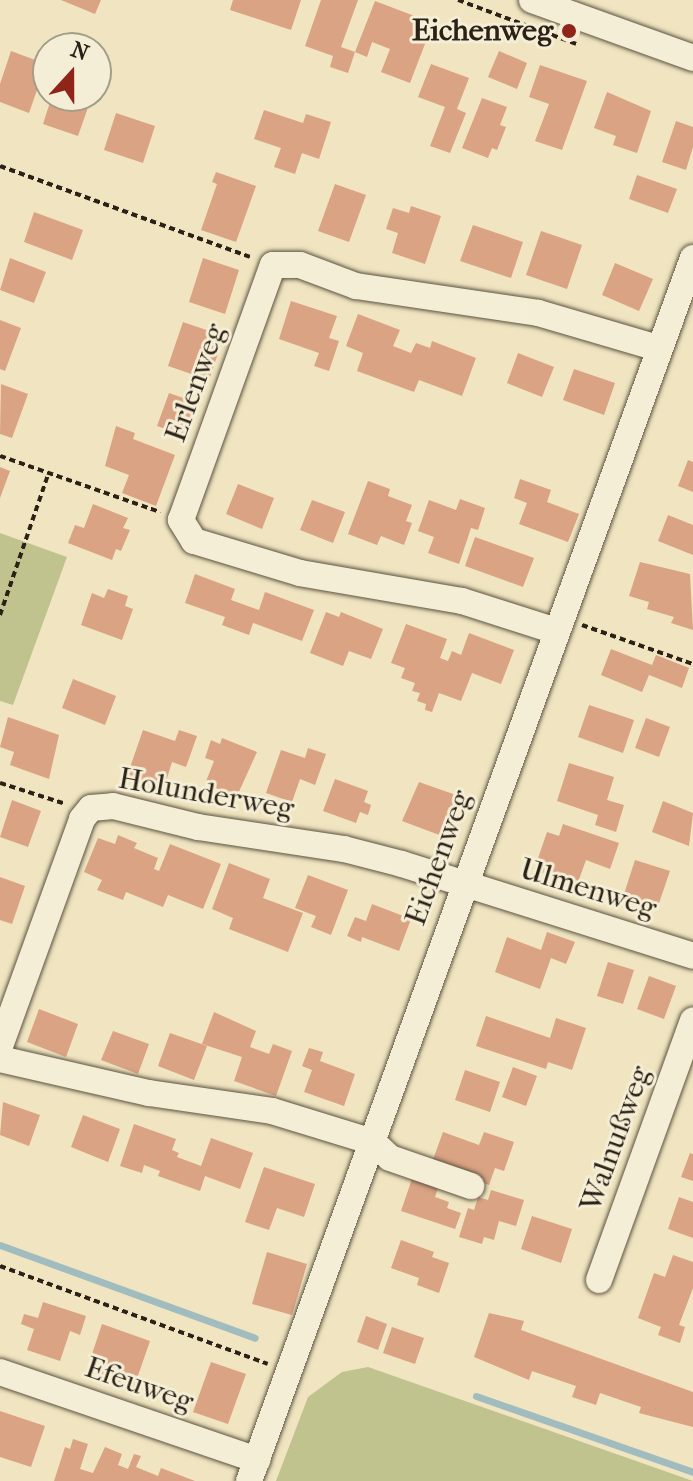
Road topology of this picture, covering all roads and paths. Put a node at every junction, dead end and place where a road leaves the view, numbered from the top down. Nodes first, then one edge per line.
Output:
1 (532, 0) edge
2 (693, 58) edge
3 (0, 166) edge
4 (693, 258) edge
5 (273, 265) junction
6 (685, 303) edge
7 (658, 348) junction
8 (0, 456) edge
9 (49, 472) junction
10 (181, 520) junction
11 (0, 615) edge
12 (559, 624) junction
13 (693, 664) edge
14 (0, 783) edge
15 (91, 808) junction
16 (463, 884) junction
17 (693, 956) edge
18 (693, 1020) edge
19 (0, 1046) edge
20 (0, 1059) edge
21 (373, 1142) junction
22 (471, 1186) dead end
23 (0, 1266) edge
24 (599, 1280) dead end
25 (0, 1372) edge
26 (290, 1372) junction
27 (253, 1470) edge

1 - 2 street
3 - 5 path
4 - 6 street, Eichenweg
5 - 7 street
5 - 10 street, Erlenweg
6 - 7 street, Eichenweg
7 - 12 street, Eichenweg
8 - 9 path
9 - 10 path
9 - 11 path
10 - 12 street
12 - 13 path
12 - 16 street, Eichenweg
14 - 15 path
15 - 16 street, Holunderweg
15 - 19 street, Holunderweg
16 - 17 street, Ulmenweg
16 - 21 street, Eichenweg
18 - 24 street, Walnußweg
20 - 21 street
21 - 22 street
21 - 26 street, Eichenweg
23 - 26 path
25 - 27 street, Efeuweg
26 - 27 street, Eichenweg

